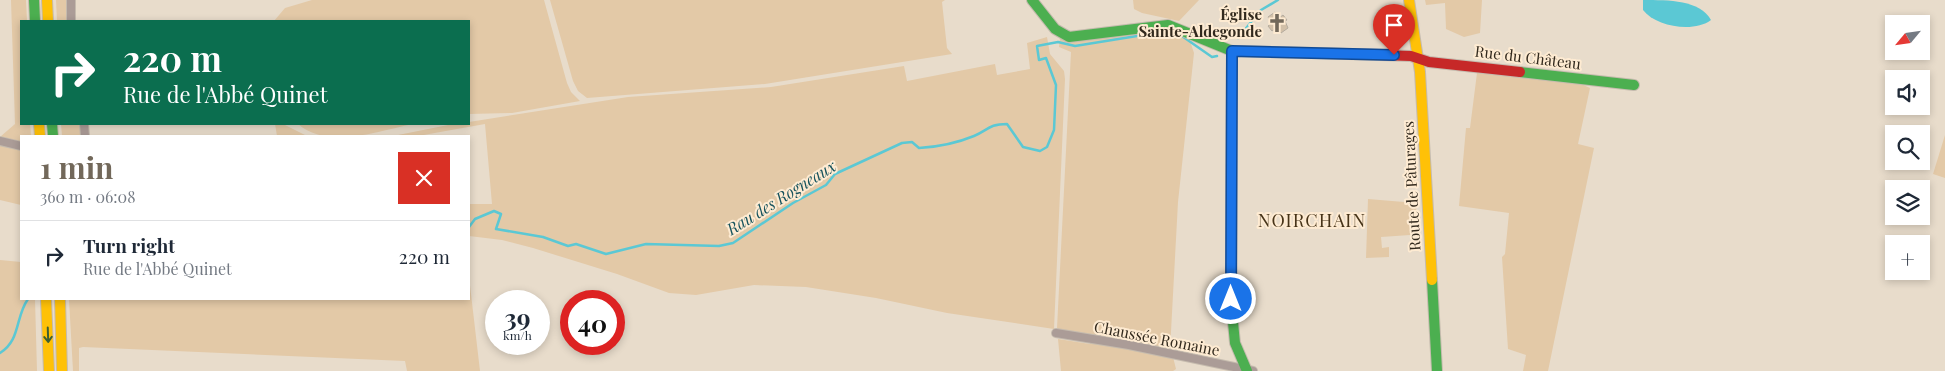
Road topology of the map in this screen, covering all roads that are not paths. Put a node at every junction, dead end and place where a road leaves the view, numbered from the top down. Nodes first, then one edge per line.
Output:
1 (34, 0) edge
2 (47, 0) edge
3 (71, 0) edge
4 (1032, 0) edge
5 (1408, 0) edge
6 (35, 20) edge
7 (48, 20) edge
8 (71, 20) edge
9 (1232, 51) junction
10 (1418, 59) junction
11 (1634, 85) dead end
12 (0, 141) edge
13 (20, 146) edge
14 (46, 300) edge
15 (60, 300) edge
16 (1056, 333) dead end
17 (49, 371) edge
18 (62, 371) edge
19 (1249, 371) edge
20 (1437, 371) edge

1 - 6 main road
2 - 7 main road
3 - 8 street
4 - 9 main road
5 - 10 main road, Route de Pâturages
9 - 10 main road, Rue du Château
9 - 19 main road
10 - 11 main road, Rue du Château
10 - 20 main road, Route de Pâturages
12 - 13 street
14 -> 17 main road
15 - 18 main road
16 - 19 street, Chaussée Romaine

